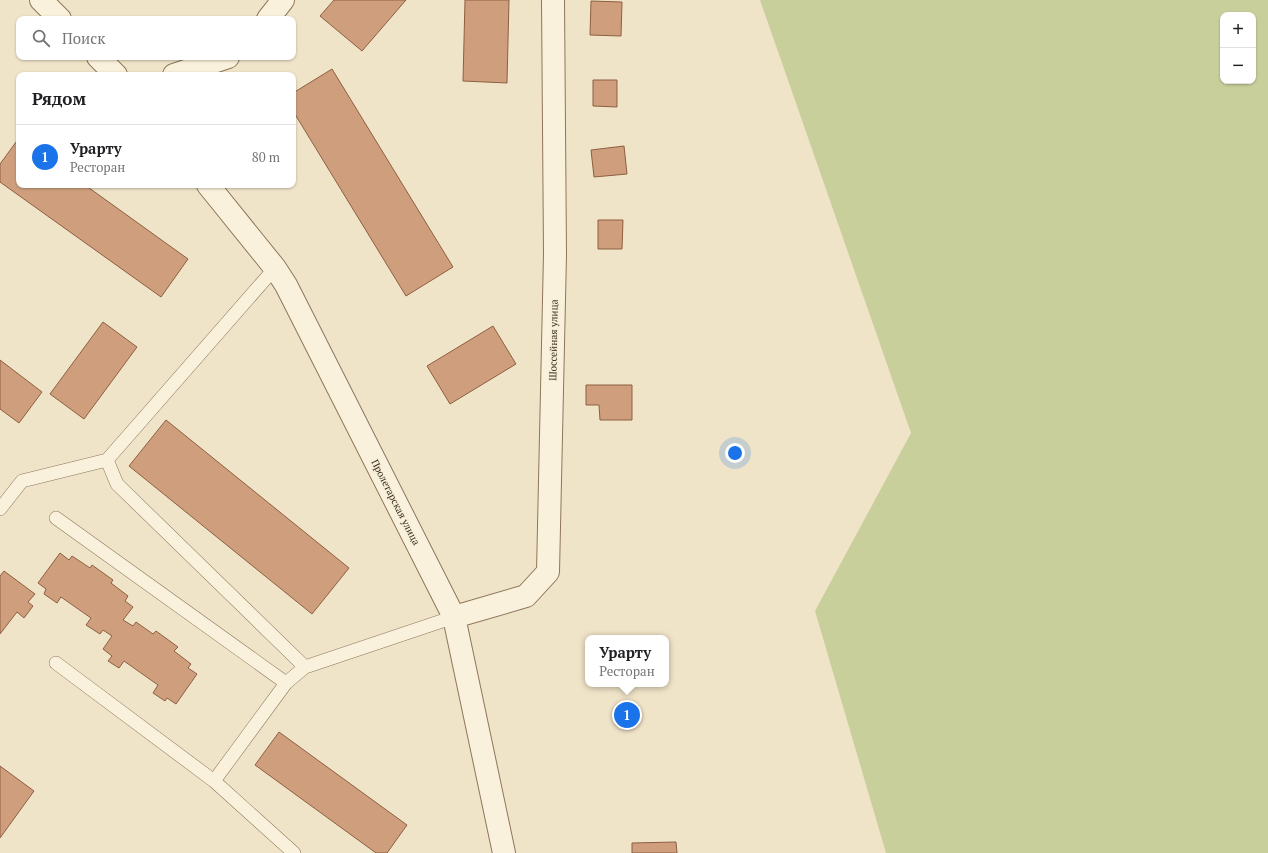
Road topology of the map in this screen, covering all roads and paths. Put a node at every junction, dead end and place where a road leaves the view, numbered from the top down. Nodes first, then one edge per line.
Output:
1 (41, 0) edge
2 (283, 0) edge
3 (553, 0) edge
4 (57, 16) edge
5 (270, 16) edge
6 (101, 60) edge
7 (219, 60) edge
8 (113, 72) edge
9 (183, 72) edge
10 (210, 188) edge
11 (275, 268) junction
12 (107, 460) junction
13 (0, 509) edge
14 (56, 518) dead end
15 (454, 617) junction
16 (56, 663) dead end
17 (305, 667) junction
18 (286, 683) junction
19 (214, 781) junction
20 (294, 853) edge
21 (504, 853) edge

1 - 4 street
2 - 5 street
3 - 15 street, Шоссейная улица
6 - 8 street
7 - 9 street
10 - 11 street, Пролетарская улица
11 - 12 lane
11 - 15 street, Пролетарская улица
12 - 13 lane
12 - 17 lane
14 - 18 lane
15 - 17 lane
15 - 21 street, Пролетарская улица
16 - 19 lane
17 - 18 lane
18 - 19 lane
19 - 20 lane

